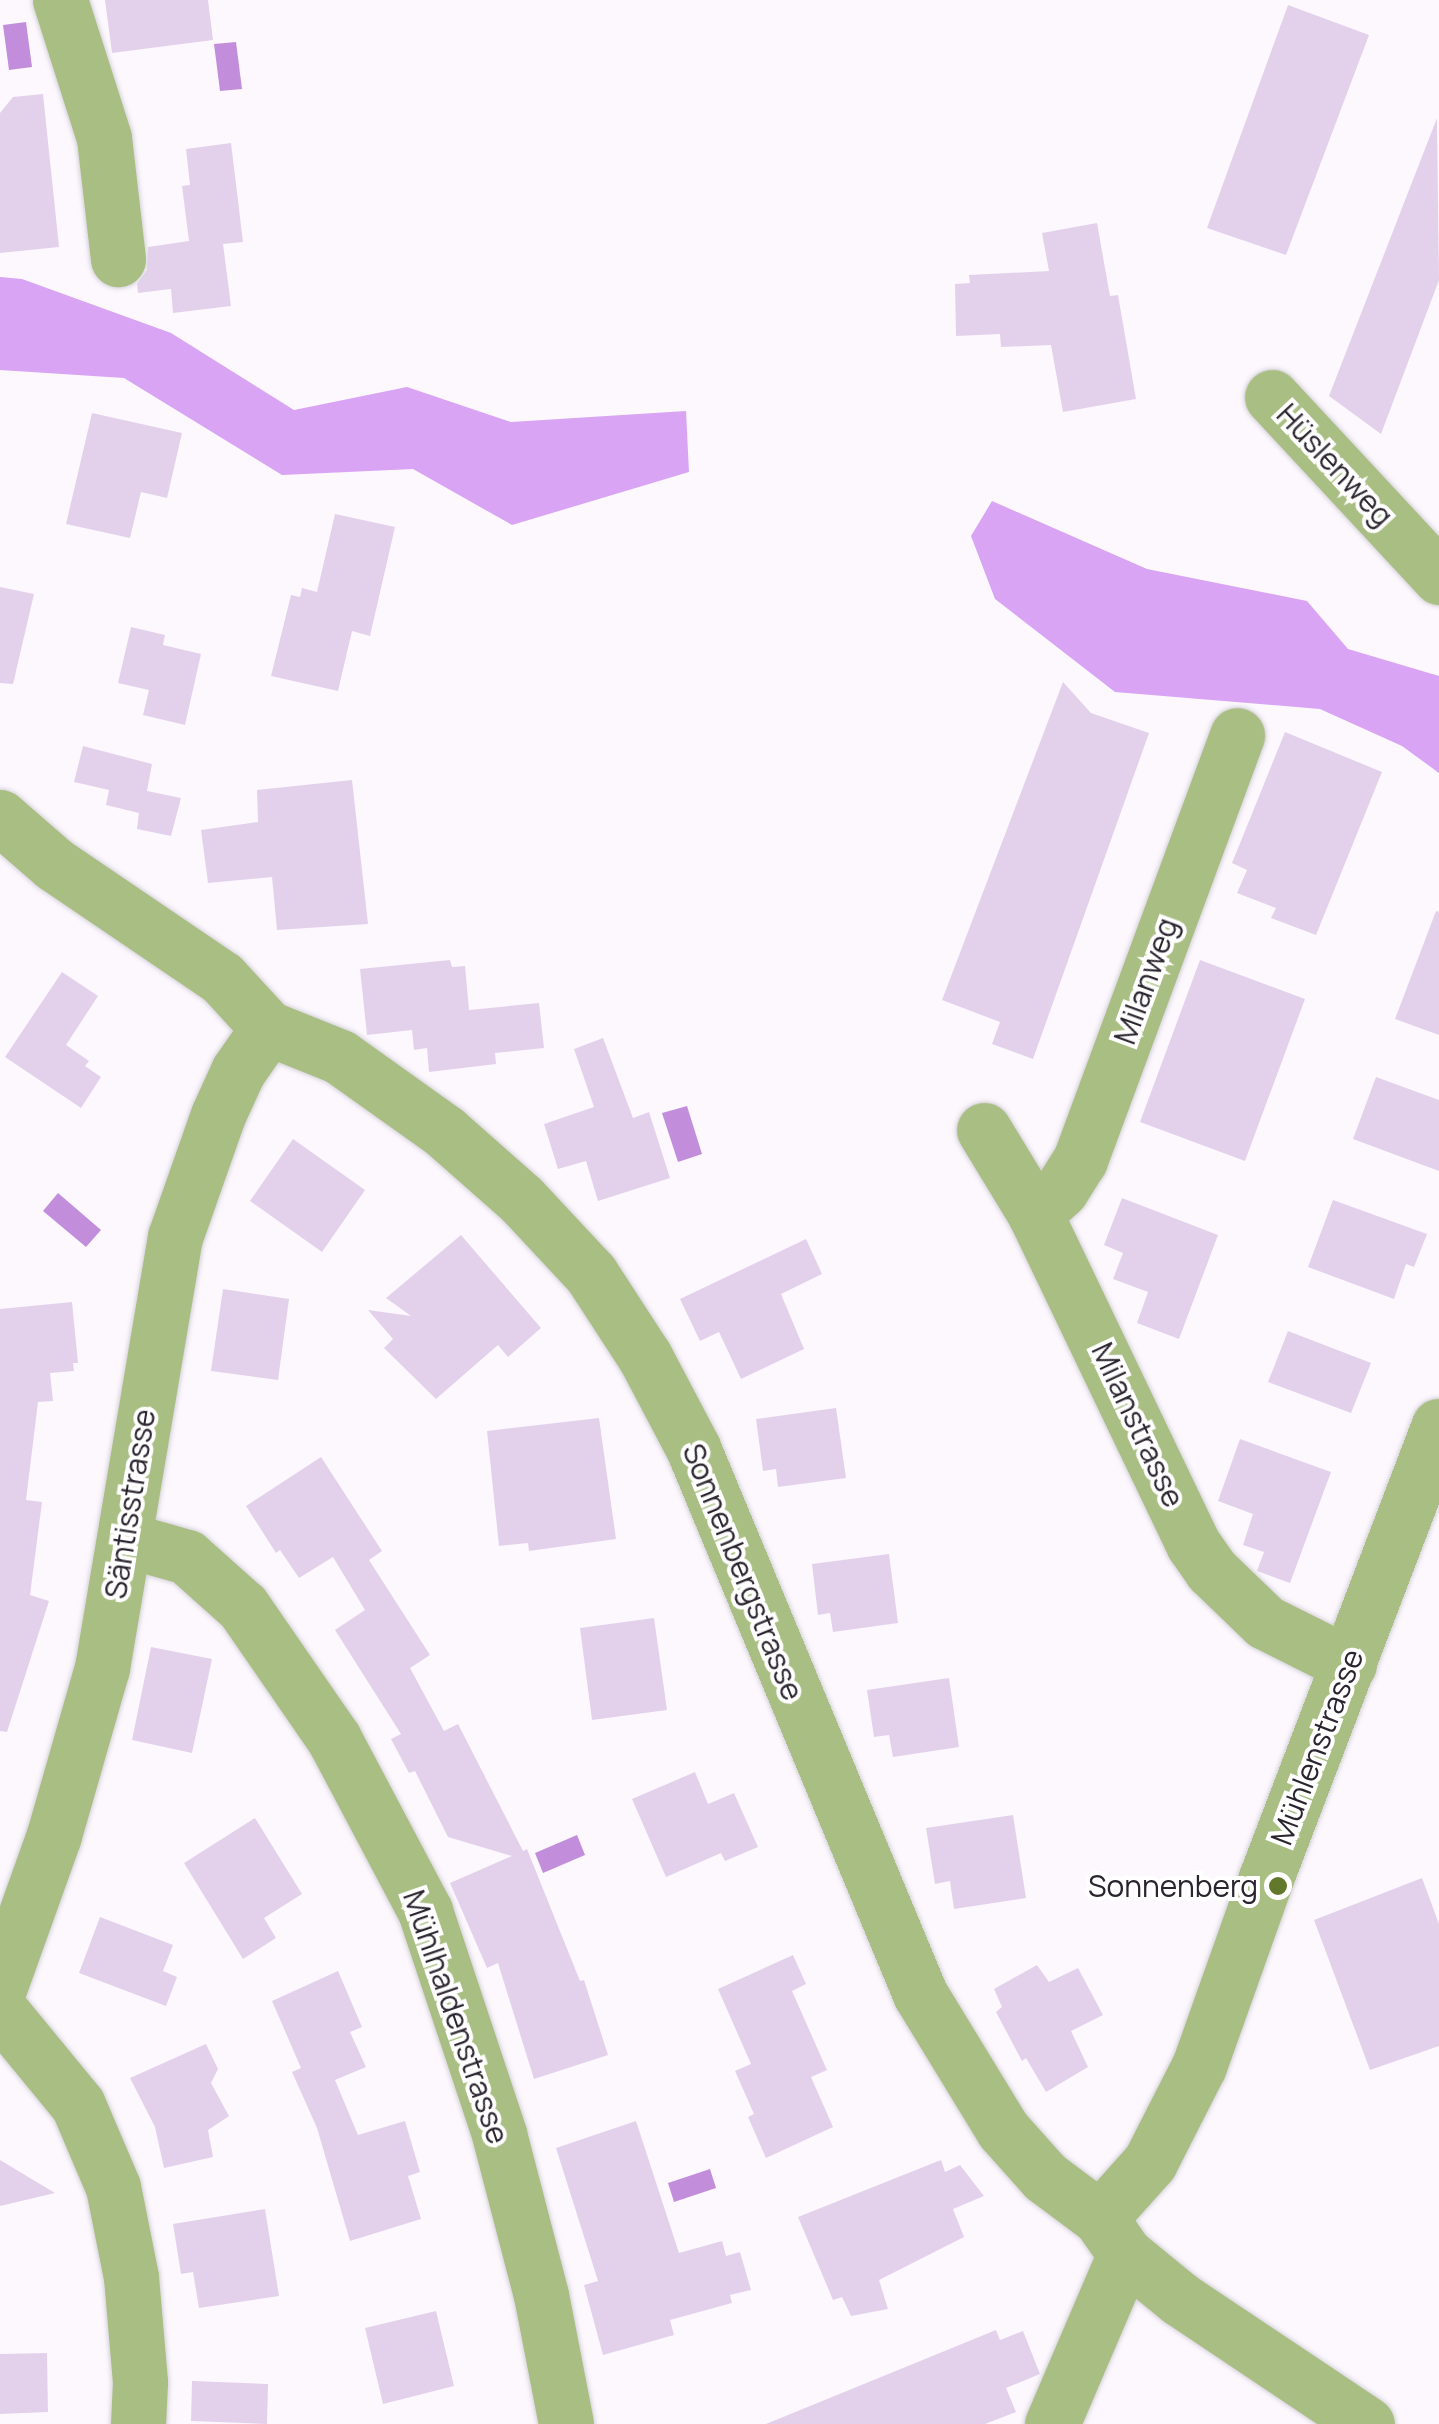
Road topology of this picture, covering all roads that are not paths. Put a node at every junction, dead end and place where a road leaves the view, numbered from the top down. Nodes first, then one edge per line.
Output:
1 (60, 0) edge
2 (118, 259) dead end
3 (1272, 397) dead end
4 (1439, 577) edge
5 (1237, 735) dead end
6 (0, 817) edge
7 (268, 1028) junction
8 (984, 1130) dead end
9 (1036, 1214) junction
10 (1439, 1426) edge
11 (127, 1540) junction
12 (1349, 1664) junction
13 (0, 1986) edge
14 (0, 2010) edge
15 (1112, 2236) junction
16 (138, 2424) edge
17 (566, 2424) edge
18 (1052, 2424) edge
19 (1367, 2424) edge

1 - 2 street
3 - 4 street, Hüslenweg
5 - 9 street, Milanweg
6 - 7 street, Sonnenbergstrasse
7 - 11 street, Säntisstrasse
7 - 15 street, Sonnenbergstrasse
8 - 9 street, Milanstrasse
9 - 12 street, Milanstrasse
10 - 12 street, Mühlenstrasse
11 - 13 street, Säntisstrasse
11 - 17 street, Mühlhaldenstrasse
12 - 15 street, Mühlenstrasse
14 - 16 street
15 - 18 street, Mühlenstrasse
15 - 19 street, Sonnenbergstrasse

